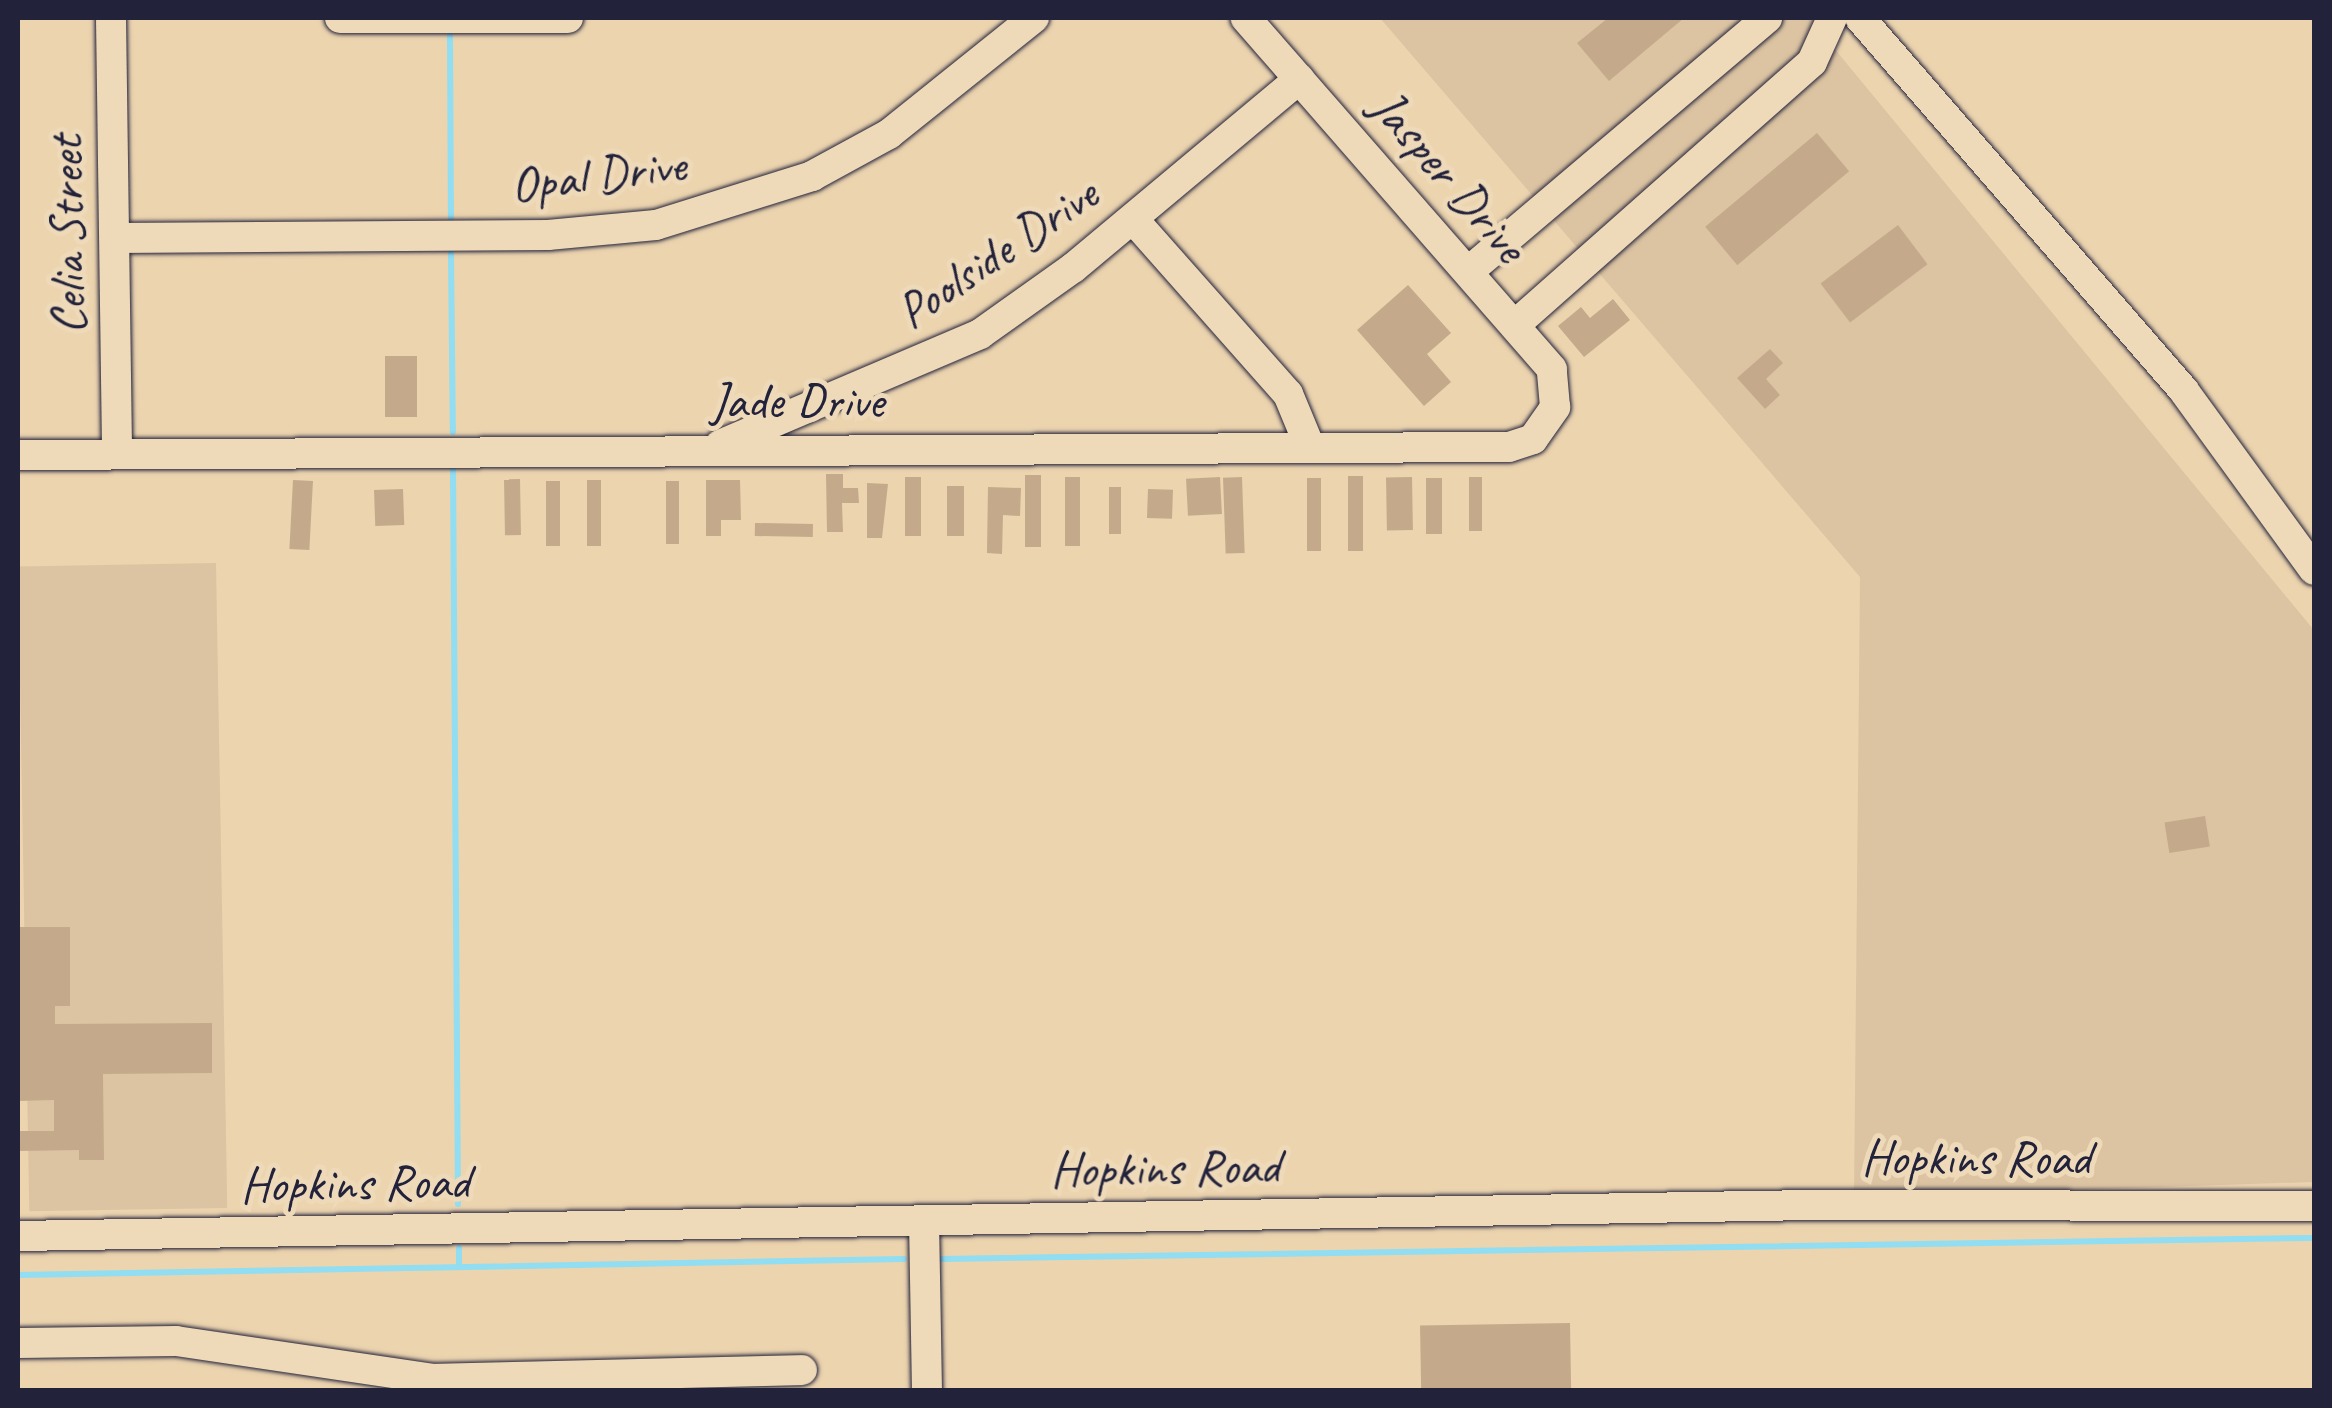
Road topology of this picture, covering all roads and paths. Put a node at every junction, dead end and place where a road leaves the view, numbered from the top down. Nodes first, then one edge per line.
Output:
1 (111, 18) edge
2 (340, 18) edge
3 (568, 18) edge
4 (1034, 18) edge
5 (1246, 18) edge
6 (1767, 18) edge
7 (1832, 18) edge
8 (1860, 18) edge
9 (1300, 79) junction
10 (1133, 219) junction
11 (115, 238) junction
12 (1469, 271) junction
13 (1516, 324) junction
14 (1555, 408) joint
15 (1310, 447) junction
16 (713, 448) junction
17 (117, 451) junction
18 (19, 455) edge
19 (2314, 570) edge
20 (2314, 1206) edge
21 (924, 1220) junction
22 (18, 1236) edge
23 (18, 1343) edge
24 (802, 1370) dead end
25 (927, 1390) edge

1 - 11 street, Celia Street
2 - 3 street
4 - 11 street, Opal Drive
5 - 9 street, Jasper Drive
6 - 12 street
7 - 13 street
8 - 19 street
9 - 10 street, Poolside Drive
9 - 12 street, Jasper Drive
10 - 15 street
10 - 16 street, Poolside Drive
11 - 17 street, Celia Street
12 - 13 street, Jasper Drive
13 - 14 street, Jasper Drive
14 - 15 street, Jade Drive
15 - 16 street, Jade Drive
16 - 17 street, Jade Drive
17 - 18 street, Jade Drive
20 - 21 street, Hopkins Road
21 - 22 street, Hopkins Road
21 - 25 street
23 - 24 street

